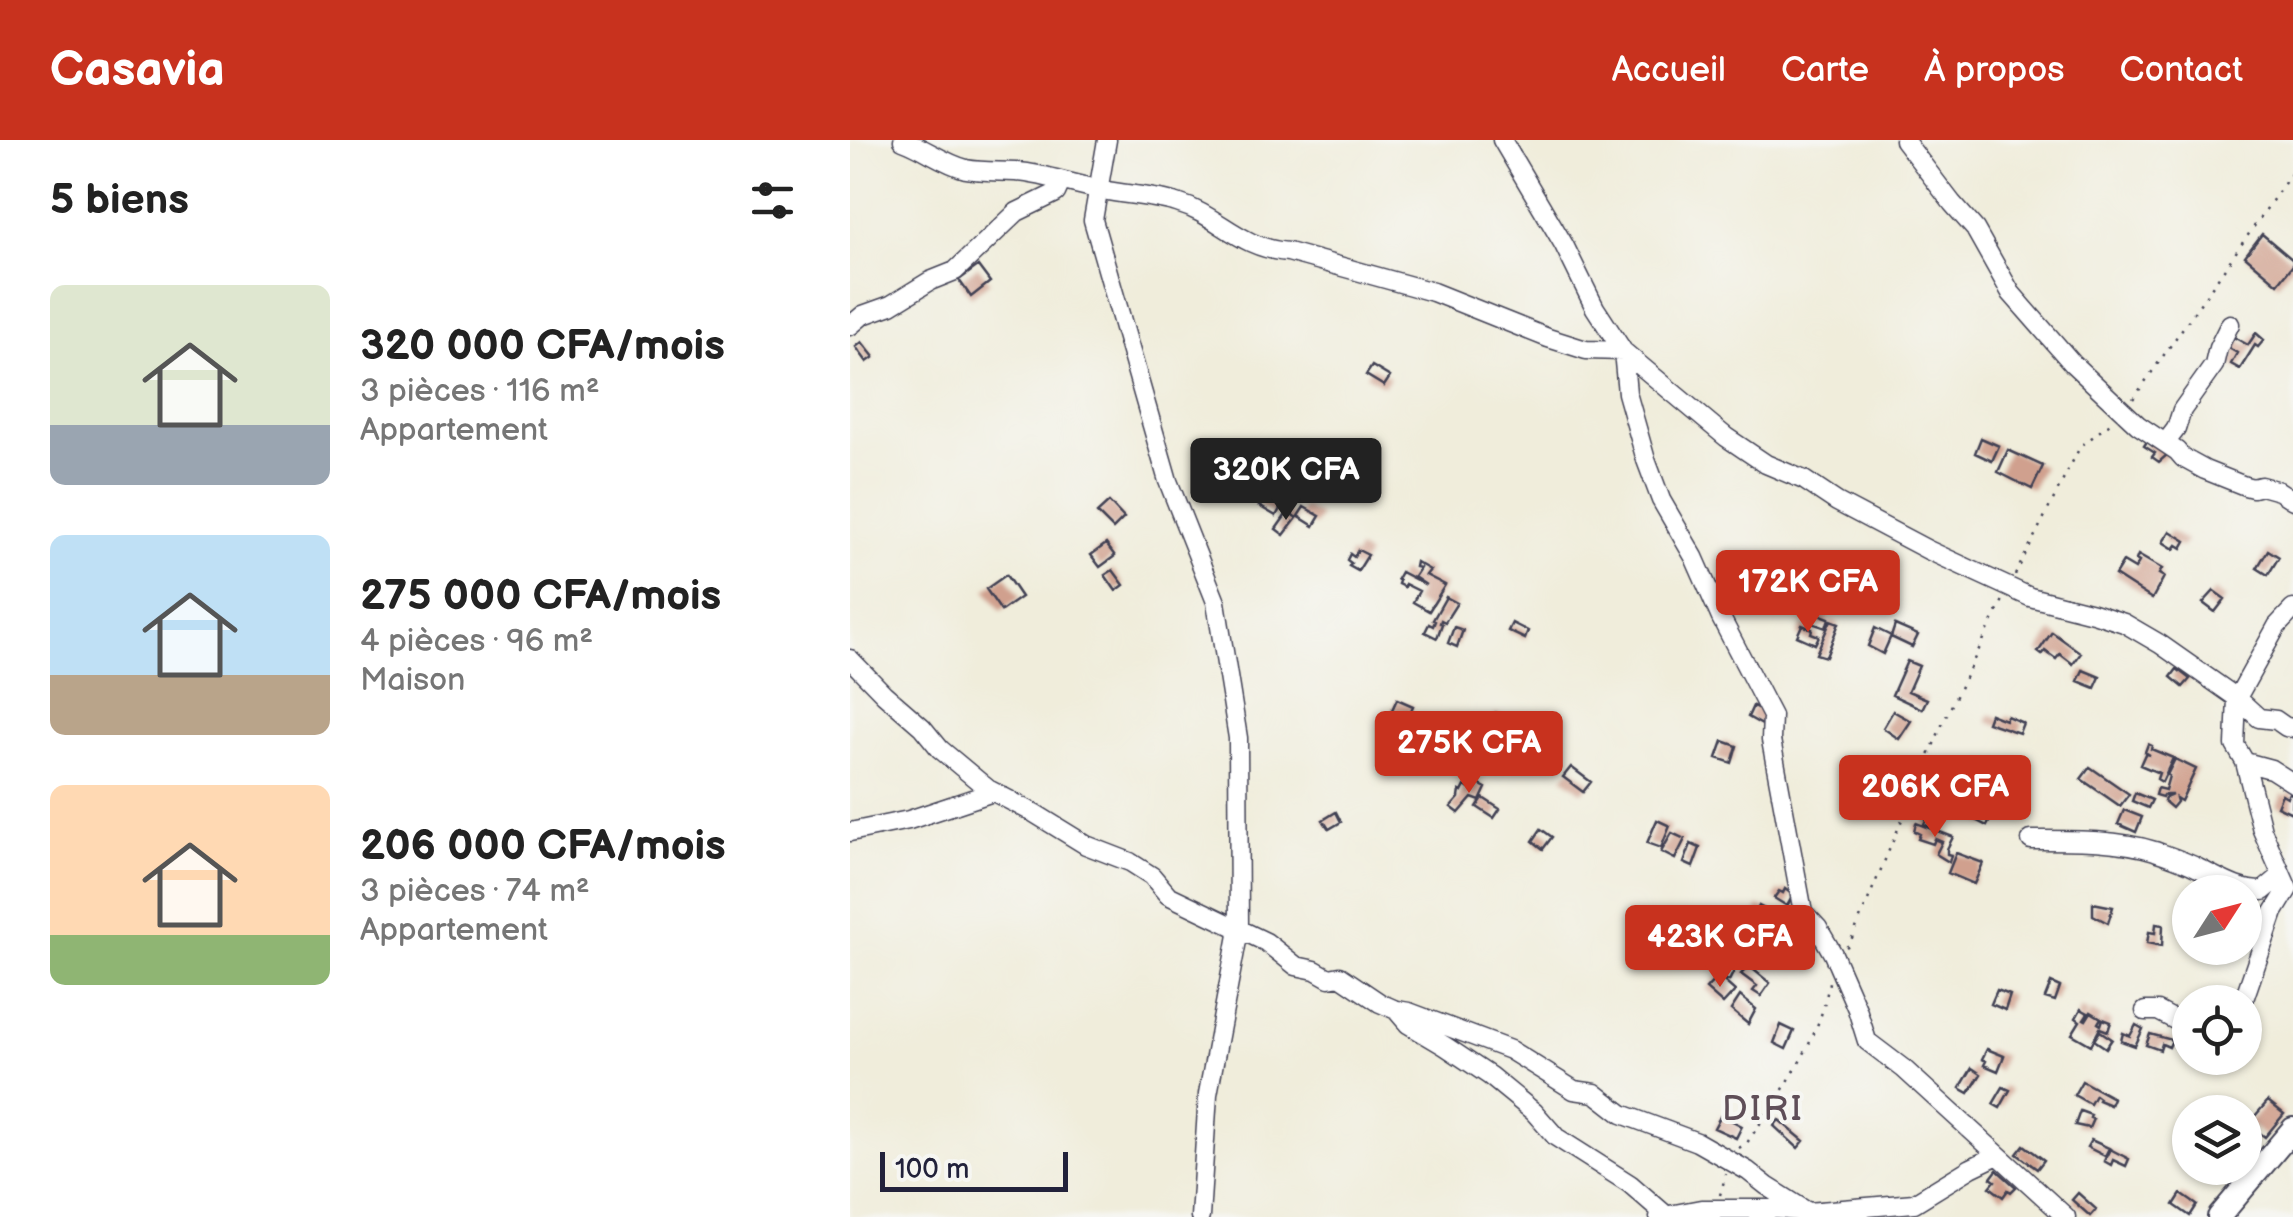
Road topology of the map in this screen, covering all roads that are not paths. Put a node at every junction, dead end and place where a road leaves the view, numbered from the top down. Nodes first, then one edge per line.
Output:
1 (903, 140) edge
2 (1108, 140) edge
3 (1502, 140) edge
4 (1904, 140) edge
5 (1061, 182) junction
6 (1098, 190) junction
7 (2230, 324) dead end
8 (850, 326) edge
9 (1623, 351) junction
10 (2166, 442) junction
11 (2293, 500) edge
12 (2293, 609) edge
13 (850, 659) edge
14 (2237, 698) junction
15 (2293, 728) edge
16 (2246, 762) junction
17 (2293, 782) edge
18 (994, 792) junction
19 (850, 832) edge
20 (2030, 840) dead end
21 (2282, 875) junction
22 (2284, 911) edge
23 (1239, 930) junction
24 (2251, 985) edge
25 (1396, 1010) junction
26 (2145, 1011) dead end
27 (2172, 1018) edge
28 (2293, 1129) edge
29 (1998, 1156) junction
30 (1808, 1212) junction
31 (1667, 1216) edge
32 (1200, 1217) edge
33 (1659, 1217) edge
34 (2066, 1217) edge
35 (2218, 1217) edge

1 - 5 street
2 - 6 street
3 - 9 street
4 - 10 street
5 - 6 street
5 - 8 street
6 - 9 street
6 - 23 street
7 - 10 street
9 - 14 street
9 - 29 street
10 - 11 street
12 - 14 street
13 - 18 street
14 - 15 street
14 - 16 street
16 - 17 street
16 - 21 street
18 - 19 street
18 - 23 street
20 - 21 street
21 - 22 street
22 - 24 street
23 - 25 street
23 - 32 street
25 - 30 street
25 - 31 street
26 - 27 street
28 - 35 main road
29 - 30 street
29 - 34 street
30 - 31 street
31 - 33 street

